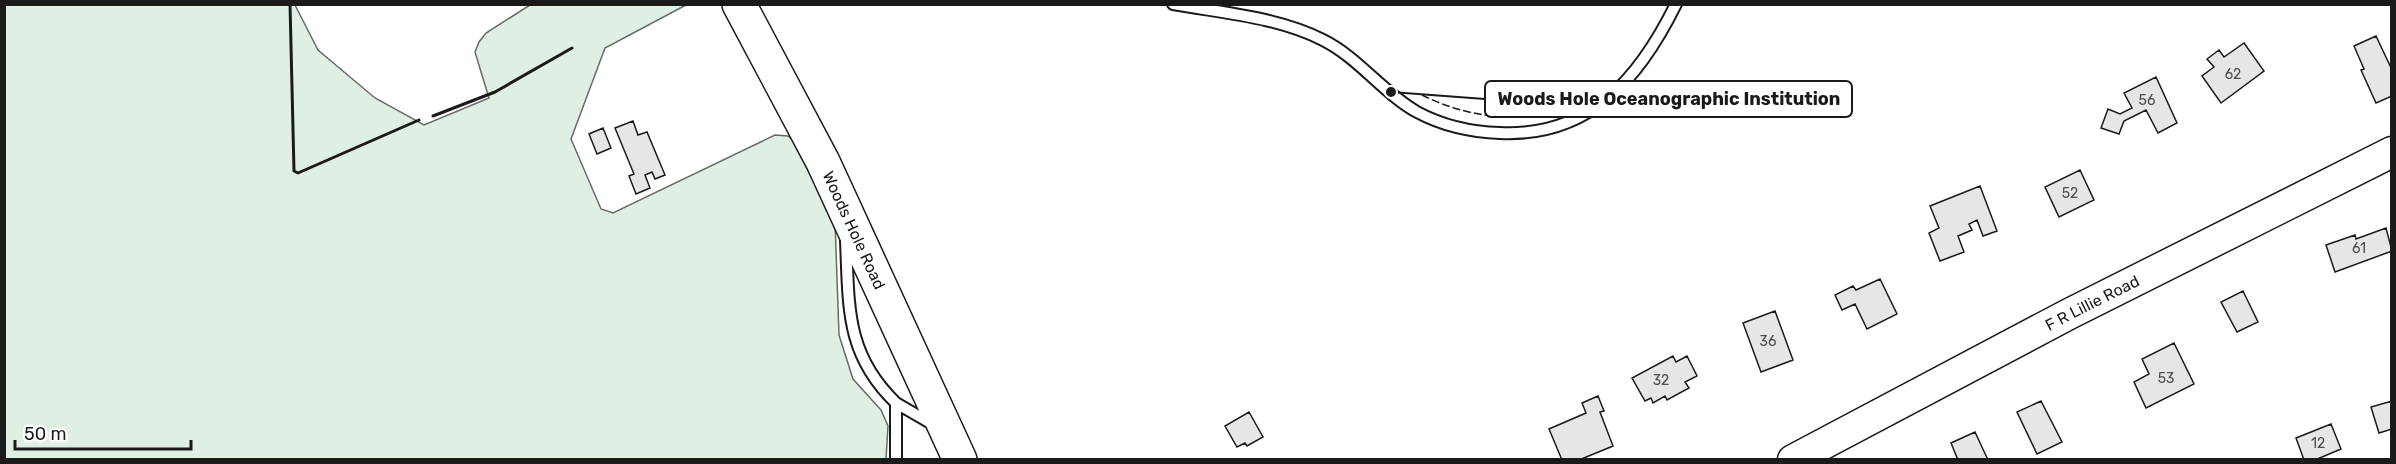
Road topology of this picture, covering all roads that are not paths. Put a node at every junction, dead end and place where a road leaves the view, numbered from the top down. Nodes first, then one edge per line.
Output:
1 (739, 4) edge
2 (1173, 4) edge
3 (1676, 4) edge
4 (2391, 152) edge
5 (845, 208) junction
6 (896, 403) junction
7 (954, 446) edge
8 (896, 459) edge
9 (1793, 459) edge

1 - 5 highway, Woods Hole Road
2 - 3 lane
4 - 9 street, F R Lillie Road
5 - 6 lane
5 - 7 highway, Woods Hole Road
6 - 7 lane
6 - 8 lane

